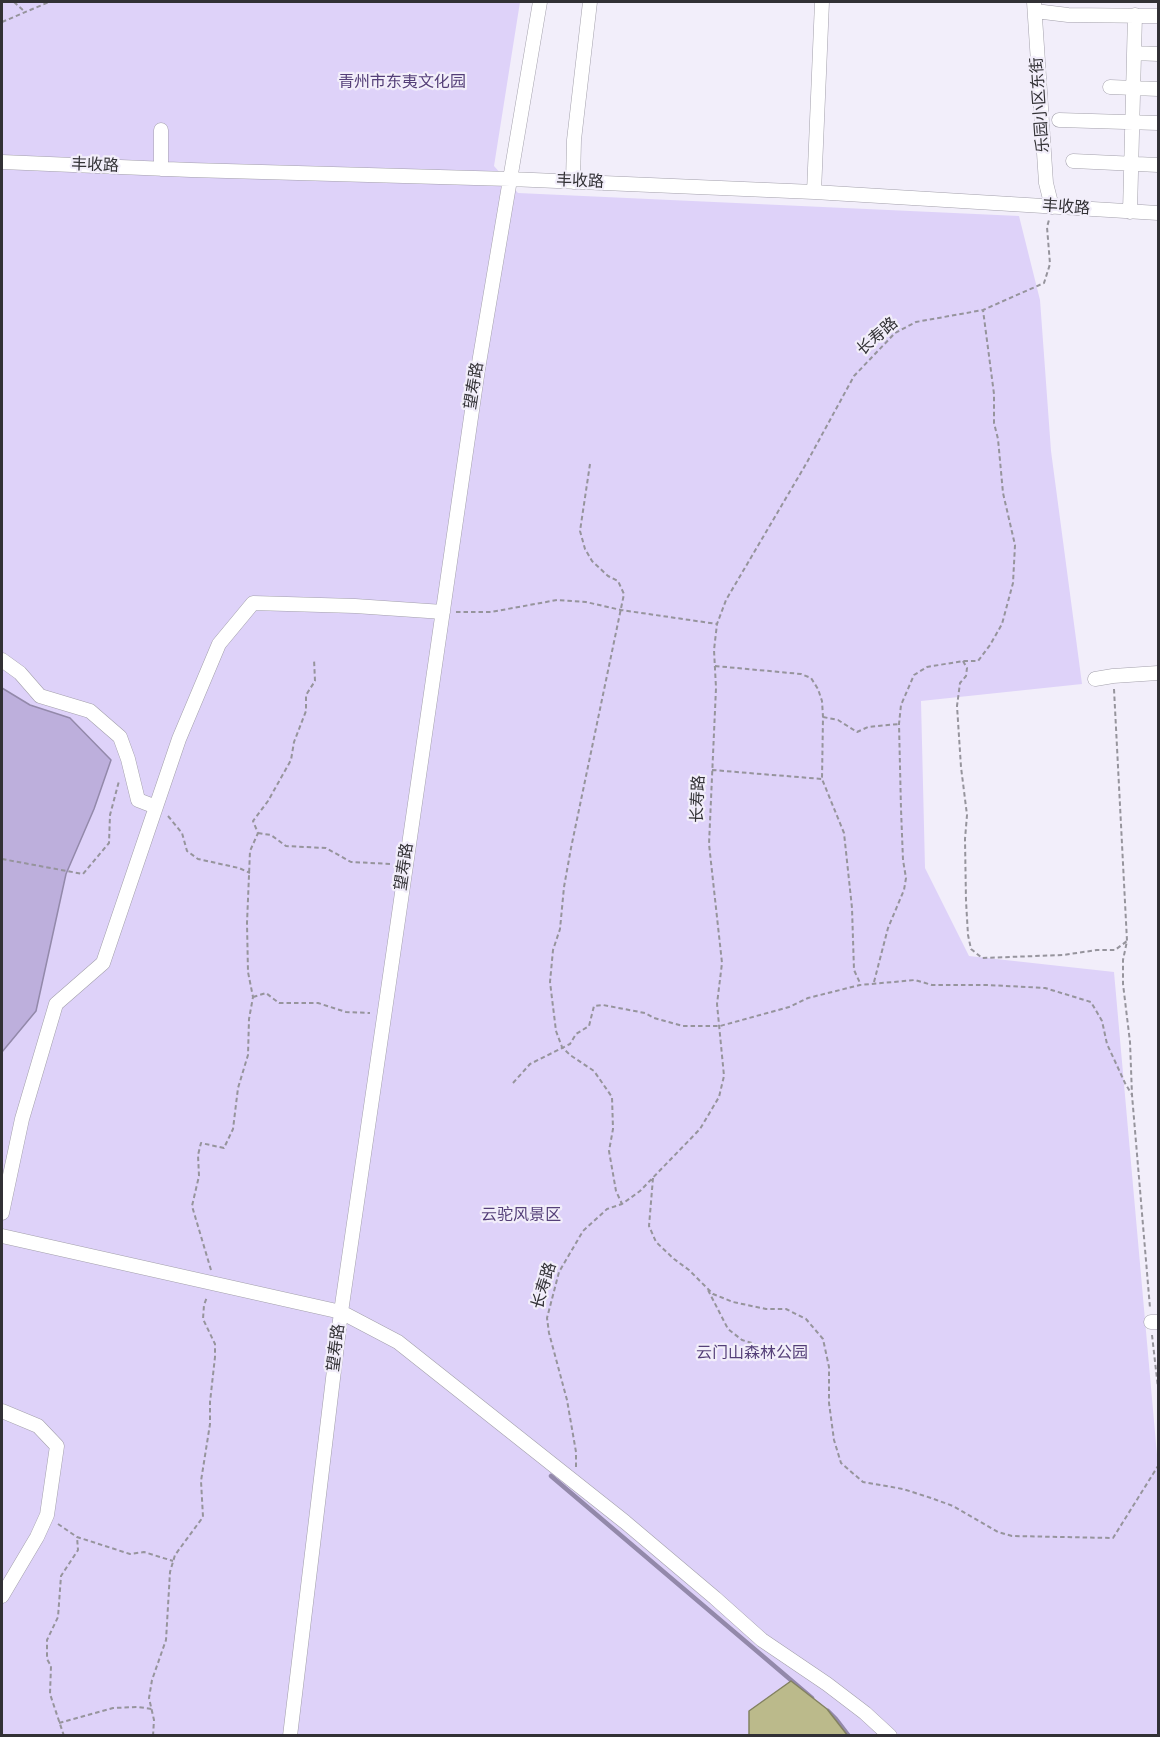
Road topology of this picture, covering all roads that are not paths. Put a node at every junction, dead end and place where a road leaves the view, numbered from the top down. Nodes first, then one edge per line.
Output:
1 (540, 2) edge
2 (590, 2) edge
3 (822, 2) edge
4 (1034, 6) edge
5 (1135, 15) junction
6 (1158, 16) edge
7 (1134, 53) junction
8 (1158, 54) edge
9 (1110, 87) dead end
10 (1158, 89) edge
11 (1059, 120) dead end
12 (1158, 123) edge
13 (161, 130) dead end
14 (1072, 161) dead end
15 (2, 162) edge
16 (1158, 165) edge
17 (161, 169) junction
18 (510, 179) junction
19 (573, 182) junction
20 (814, 192) junction
21 (1052, 207) junction
22 (1130, 212) junction
23 (1158, 213) edge
24 (442, 612) junction
25 (2, 660) edge
26 (1158, 673) edge
27 (1095, 679) dead end
28 (156, 807) junction
29 (2, 1212) edge
30 (2, 1236) edge
31 (341, 1312) junction
32 (2, 1411) edge
33 (2, 1596) edge
34 (290, 1736) edge
35 (890, 1736) edge

1 - 18 street, 望寿路
2 - 19 street
3 - 20 street
4 - 5 street
4 - 21 street, 乐园小区东街
5 - 6 street
5 - 7 street
7 - 8 street
7 - 22 street
9 - 10 street
11 - 12 street
13 - 17 street
14 - 16 street
15 - 17 street, 丰收路
17 - 18 street, 丰收路
18 - 19 street, 丰收路
18 - 24 street, 望寿路
19 - 20 street, 丰收路
20 - 21 street, 丰收路
21 - 22 street, 丰收路
22 - 23 street, 丰收路
24 - 28 street
24 - 31 street, 望寿路
25 - 28 street
26 - 27 street
28 - 29 street
30 - 31 street
31 - 34 street, 望寿路
31 - 35 street
32 - 33 street

